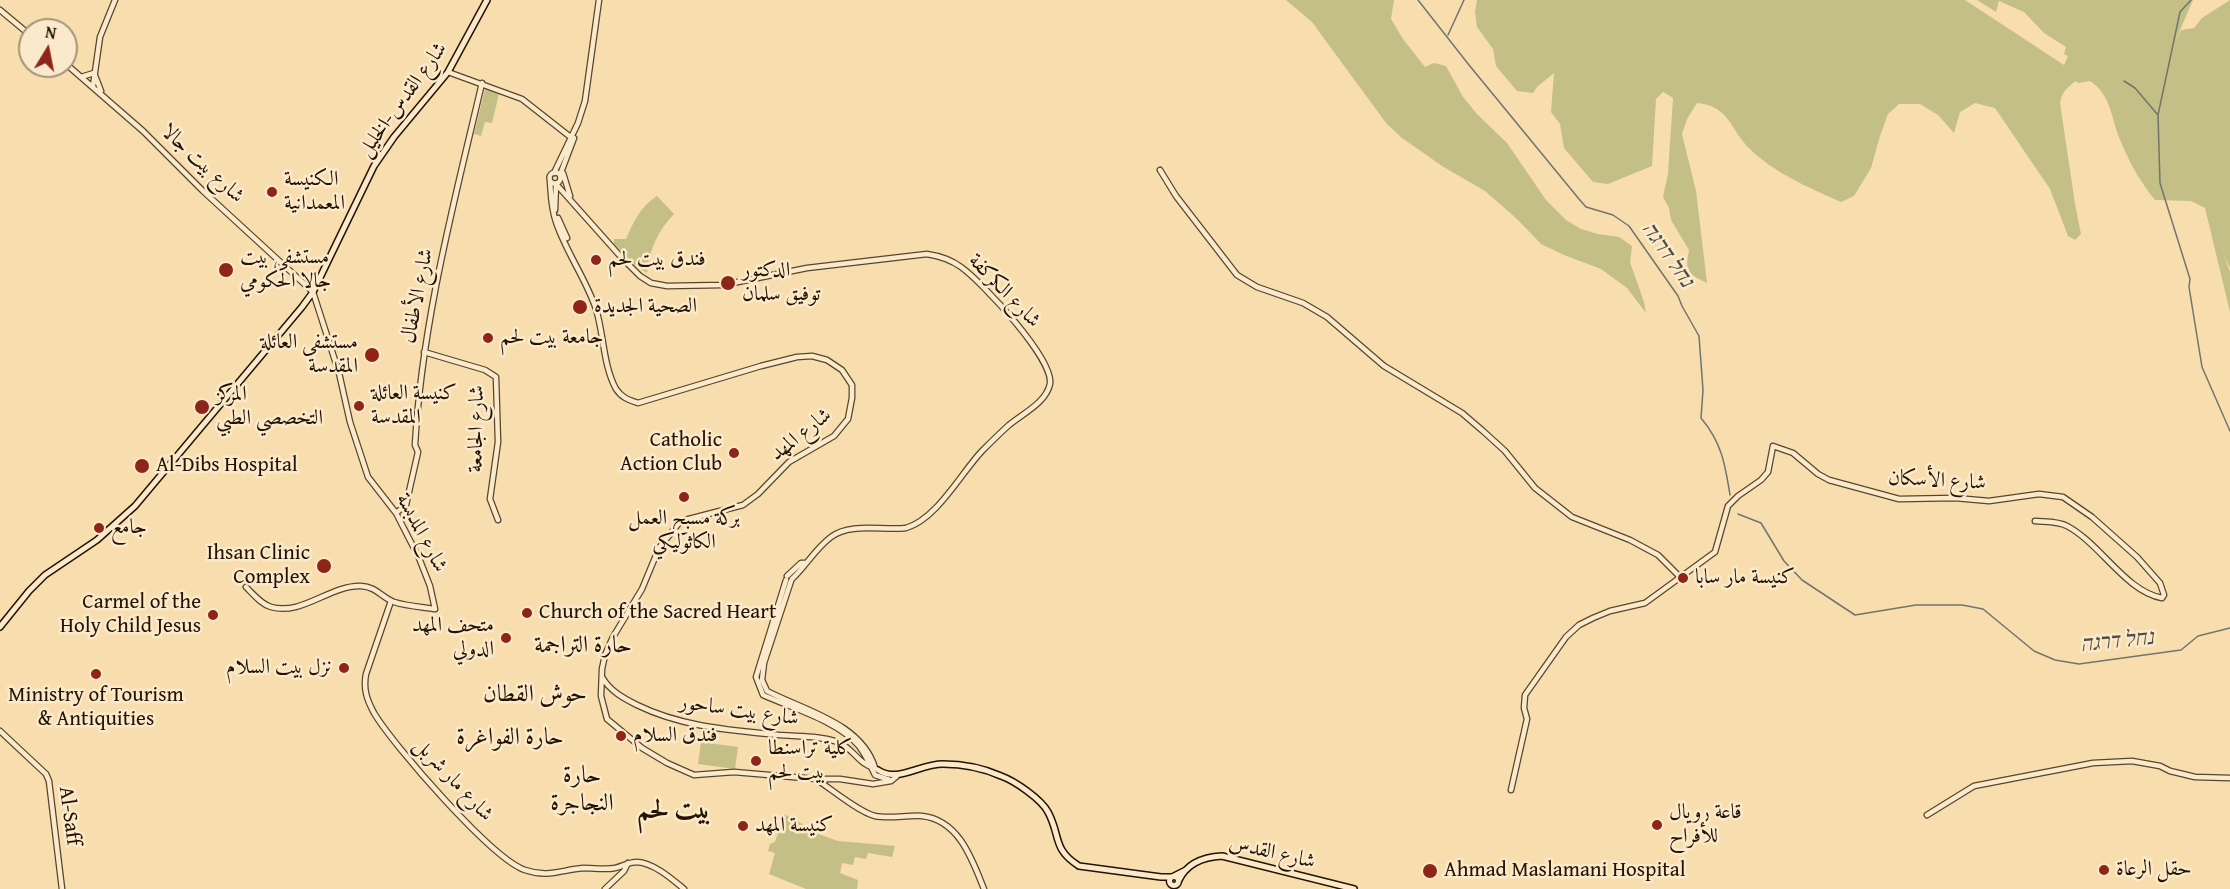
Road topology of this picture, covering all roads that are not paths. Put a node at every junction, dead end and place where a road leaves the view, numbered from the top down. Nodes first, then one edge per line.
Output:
1 (115, 0) edge
2 (487, 0) edge
3 (599, 0) edge
4 (0, 10) edge
5 (18, 25) edge
6 (448, 72) junction
7 (94, 73) junction
8 (78, 74) edge
9 (81, 77) junction
10 (482, 83) junction
11 (91, 84) junction
12 (101, 93) junction
13 (572, 136) junction
14 (562, 165) junction
15 (1160, 170) dead end
16 (558, 175) junction
17 (550, 181) junction
18 (565, 183) junction
19 (556, 184) junction
20 (555, 199) junction
21 (571, 199) junction
22 (313, 291) junction
23 (590, 292) junction
24 (424, 352) junction
25 (396, 513) junction
26 (498, 520) dead end
27 (2035, 520) dead end
28 (1680, 577) junction
29 (246, 586) dead end
30 (391, 601) junction
31 (0, 627) edge
32 (602, 678) junction
33 (0, 731) edge
34 (875, 769) junction
35 (897, 776) junction
36 (880, 777) junction
37 (2230, 778) edge
38 (816, 779) junction
39 (891, 780) junction
40 (873, 784) junction
41 (1511, 790) dead end
42 (1927, 815) dead end
43 (628, 863) junction
44 (1186, 870) junction
45 (1148, 876) junction
46 (1172, 877) junction
47 (1179, 880) junction
48 (1173, 885) junction
49 (62, 889) edge
50 (605, 889) edge
51 (684, 889) edge
52 (984, 889) edge
53 (1354, 889) edge

1 - 7 street
2 - 6 main road, شارع القدس-الخليل
3 - 13 street
4 - 5 street
6 - 10 street
6 - 22 main road, شارع القدس-الخليل
7 - 9 street
7 - 11 street
7 - 12 street
8 - 9 street, شارع بيت جالا
9 - 11 street, شارع بيت جالا
10 - 13 street
10 - 24 street, شارع الأطفال
11 - 12 street, شارع بيت جالا
12 - 22 street, شارع بيت جالا
13 - 14 street
13 - 16 street
14 - 16 street
14 - 18 street
15 - 28 street
16 - 17 street
16 - 18 street
16 - 19 street
17 - 19 street, شارع الكركفة
17 - 23 street, شارع المهد
18 - 21 street
19 - 20 street, شارع المهد
19 - 21 street, شارع الكركفة
20 - 21 street
20 - 23 street, شارع المهد
21 - 34 street, شارع الكركفة
22 - 25 street, شارع المدبسة
22 - 31 main road, شارع القدس-الخليل
23 - 32 street, شارع المهد
24 - 25 street, شارع الأطفال
24 - 26 street, شارع الجامعة
25 - 30 street, شارع المدبسة
27 - 28 street, شارع الأسكان
28 - 41 street, شارع الأسكان
29 - 30 street
30 - 43 street, شارع مار شربل
32 - 34 street, شارع بيت ساحور
32 - 38 street, شارع المهد
33 - 49 street, Al-Saff
34 - 35 main road
34 - 36 street
35 - 39 street
35 - 45 main road
36 - 39 street
36 - 40 street
37 - 42 street
38 - 40 street
38 - 52 street
39 - 40 street
43 - 50 street
43 - 51 street, شارع مار شربل
44 - 46 main road, شارع القدس
44 - 47 main road, شارع القدس
44 - 53 main road, شارع القدس
45 - 46 main road
45 - 48 main road
46 - 47 main road
46 - 48 main road
47 - 48 main road

